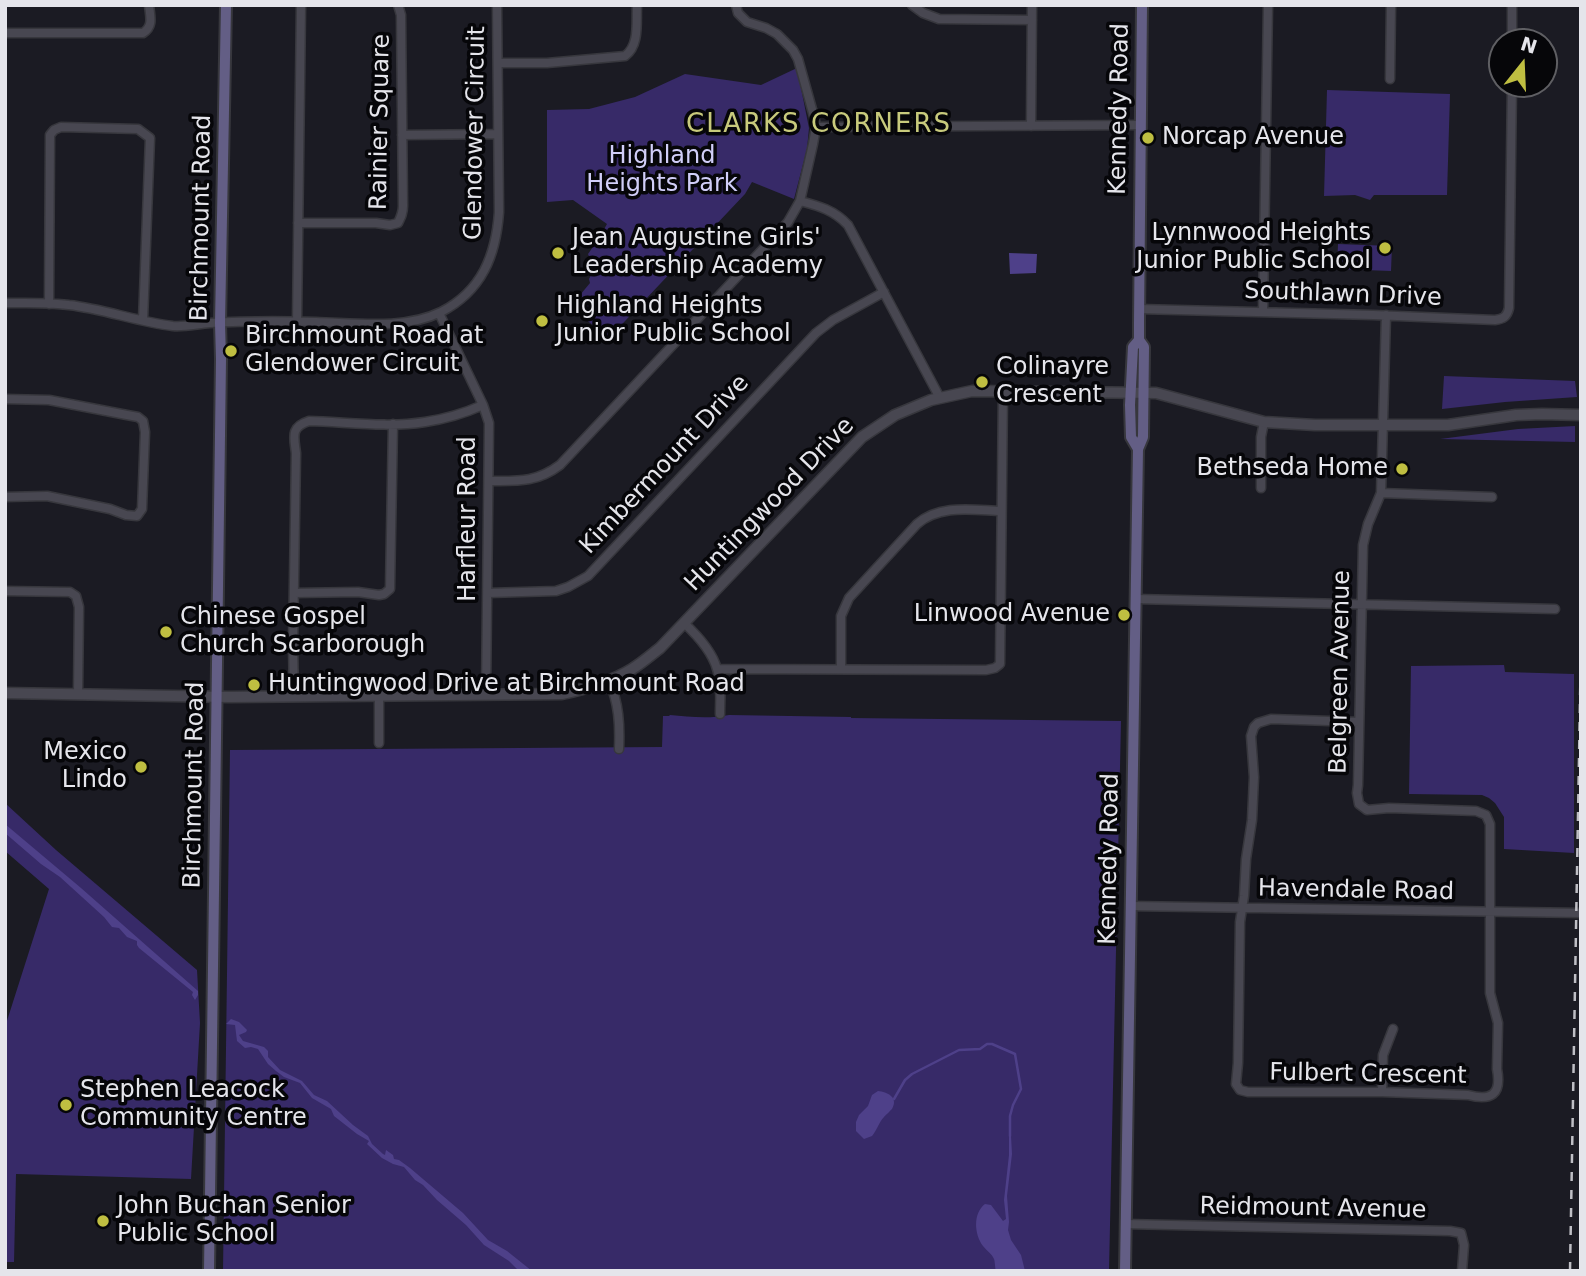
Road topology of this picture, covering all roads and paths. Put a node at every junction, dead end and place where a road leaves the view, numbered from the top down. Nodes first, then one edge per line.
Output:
1 (149, 5) edge
2 (226, 5) edge
3 (301, 5) edge
4 (398, 5) edge
5 (497, 5) edge
6 (637, 5) edge
7 (736, 5) edge
8 (912, 5) edge
9 (1032, 5) edge
10 (1142, 5) edge
11 (1268, 5) edge
12 (1391, 5) edge
13 (1512, 5) edge
14 (1032, 20) junction
15 (1512, 28) edge
16 (5, 33) edge
17 (498, 63) junction
18 (1390, 79) dead end
19 (1511, 98) edge
20 (1140, 125) junction
21 (1031, 126) junction
22 (816, 127) junction
23 (498, 134) junction
24 (402, 135) junction
25 (800, 201) junction
26 (298, 223) junction
27 (884, 292) junction
28 (5, 303) edge
29 (49, 304) junction
30 (1139, 309) junction
31 (1263, 312) junction
32 (439, 313) junction
33 (1386, 315) junction
34 (144, 320) junction
35 (297, 322) junction
36 (220, 323) junction
37 (1139, 340) junction
38 (1003, 391) junction
39 (1131, 392) junction
40 (1144, 392) junction
41 (940, 398) junction
42 (5, 399) edge
43 (483, 405) junction
44 (1581, 415) edge
45 (1264, 422) junction
46 (393, 424) junction
47 (1384, 426) junction
48 (1138, 449) junction
49 (489, 481) junction
50 (1261, 488) dead end
51 (1381, 493) junction
52 (5, 497) edge
53 (1492, 497) dead end
54 (1001, 510) junction
55 (5, 591) edge
56 (294, 593) junction
57 (488, 593) junction
58 (1136, 599) junction
59 (1361, 605) junction
60 (1555, 609) dead end
61 (684, 623) junction
62 (718, 669) junction
63 (841, 669) junction
64 (609, 681) junction
65 (5, 693) edge
66 (78, 694) junction
67 (379, 695) junction
68 (486, 695) junction
69 (216, 696) junction
70 (294, 696) junction
71 (720, 714) dead end
72 (1359, 722) junction
73 (379, 743) dead end
74 (619, 749) dead end
75 (1130, 906) junction
76 (1242, 909) junction
77 (1490, 912) junction
78 (1581, 913) edge
79 (1393, 1029) dead end
80 (1382, 1092) junction
81 (1125, 1224) junction
82 (209, 1271) edge
83 (1125, 1271) edge
84 (1462, 1271) edge

1 - 16 street
2 - 36 main road, Birchmount Road
3 - 26 street
4 - 24 street, Rainier Square
5 - 17 street, Glendower Circuit
6 - 17 street
7 - 22 street
8 - 14 street
9 - 14 street
10 - 20 main road, Kennedy Road
11 - 31 street
12 - 18 street
13 - 15 street
14 - 21 street
17 - 23 street, Glendower Circuit
19 - 33 street, Southlawn Drive
20 - 21 street
20 - 30 main road, Kennedy Road
21 - 22 street
22 - 25 street
23 - 24 street
23 - 32 street, Glendower Circuit
24 - 26 street, Rainier Square
25 - 27 street
25 - 49 street
26 - 35 street
27 - 41 street
27 - 57 street, Kimbermount Drive
28 - 29 street, Glendower Circuit
29 - 34 street, Glendower Circuit
29 - 34 street
30 - 31 street, Southlawn Drive
30 - 37 main road, Kennedy Road
31 - 33 street, Southlawn Drive
32 - 35 street, Glendower Circuit
32 - 43 street, Harfleur Road
33 - 47 street, Belgreen Avenue
34 - 36 street, Glendower Circuit
35 - 36 street, Glendower Circuit
36 - 69 main road, Birchmount Road
37 - 39 main road, Kennedy Road
37 - 40 main road, Kennedy Road
38 - 39 street, Huntingwood Drive
38 - 41 street, Huntingwood Drive
38 - 54 street
39 - 40 street, Huntingwood Drive
39 - 48 main road, Kennedy Road
40 - 45 street, Huntingwood Drive
40 - 48 main road, Kennedy Road
41 - 61 street, Huntingwood Drive
42 - 52 street
43 - 46 street
43 - 49 street, Harfleur Road
44 - 47 street, Huntingwood Drive
45 - 47 street, Huntingwood Drive
45 - 50 street
46 - 56 street
46 - 56 street
47 - 51 street, Belgreen Avenue
48 - 58 main road, Kennedy Road
49 - 57 street, Harfleur Road
51 - 53 street
51 - 59 street, Belgreen Avenue
54 - 63 street
54 - 63 street
55 - 66 street
56 - 70 street
57 - 68 street, Harfleur Road
58 - 59 street
58 - 75 main road, Kennedy Road
59 - 60 street
59 - 72 street, Belgreen Avenue
61 - 62 street
61 - 64 street, Huntingwood Drive
62 - 63 street
62 - 71 street
64 - 68 street, Huntingwood Drive
64 - 74 street
65 - 66 street, Huntingwood Drive
66 - 69 street, Huntingwood Drive
67 - 68 street, Huntingwood Drive
67 - 70 street, Huntingwood Drive
67 - 73 street
69 - 70 street, Huntingwood Drive
69 - 82 main road, Birchmount Road
72 - 76 street
72 - 77 street, Belgreen Avenue
75 - 76 street, Havendale Road
75 - 81 main road, Kennedy Road
76 - 77 street, Havendale Road
76 - 80 street, Fulbert Crescent
77 - 78 street, Havendale Road
77 - 80 street, Fulbert Crescent
79 - 80 street
81 - 83 main road, Kennedy Road
81 - 84 street, Reidmount Avenue

